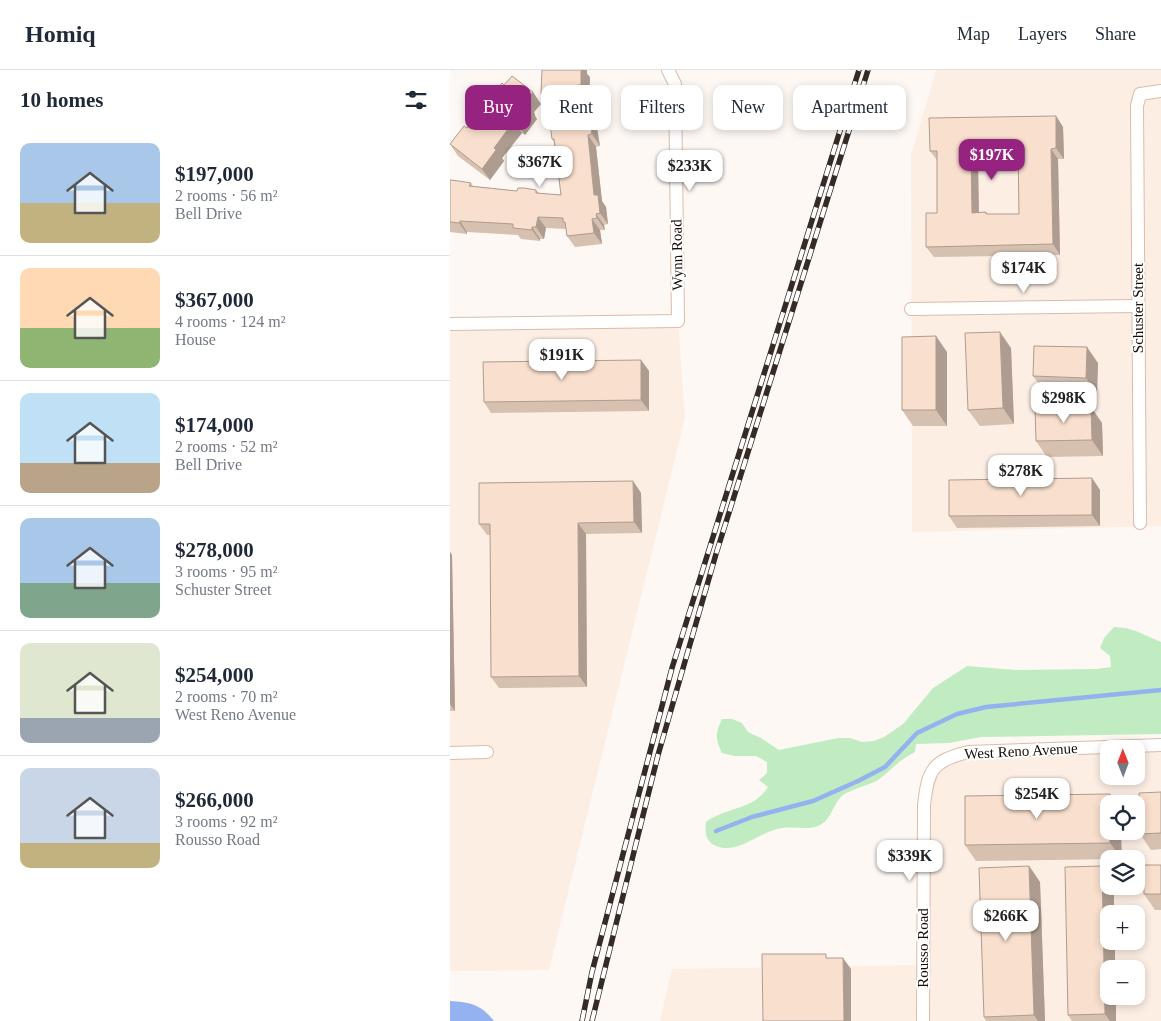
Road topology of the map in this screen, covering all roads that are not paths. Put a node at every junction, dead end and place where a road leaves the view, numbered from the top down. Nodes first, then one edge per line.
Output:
1 (668, 70) edge
2 (1161, 91) edge
3 (1138, 306) junction
4 (911, 309) dead end
5 (450, 324) edge
6 (1140, 523) dead end
7 (1161, 745) edge
8 (450, 752) edge
9 (488, 752) dead end
10 (943, 760) joint
11 (923, 1021) edge

1 - 5 street, Wynn Road
2 - 3 street, Schuster Street
3 - 4 street
3 - 6 street, Schuster Street
7 - 10 street, West Reno Avenue
8 - 9 street
10 - 11 street, Rousso Road

